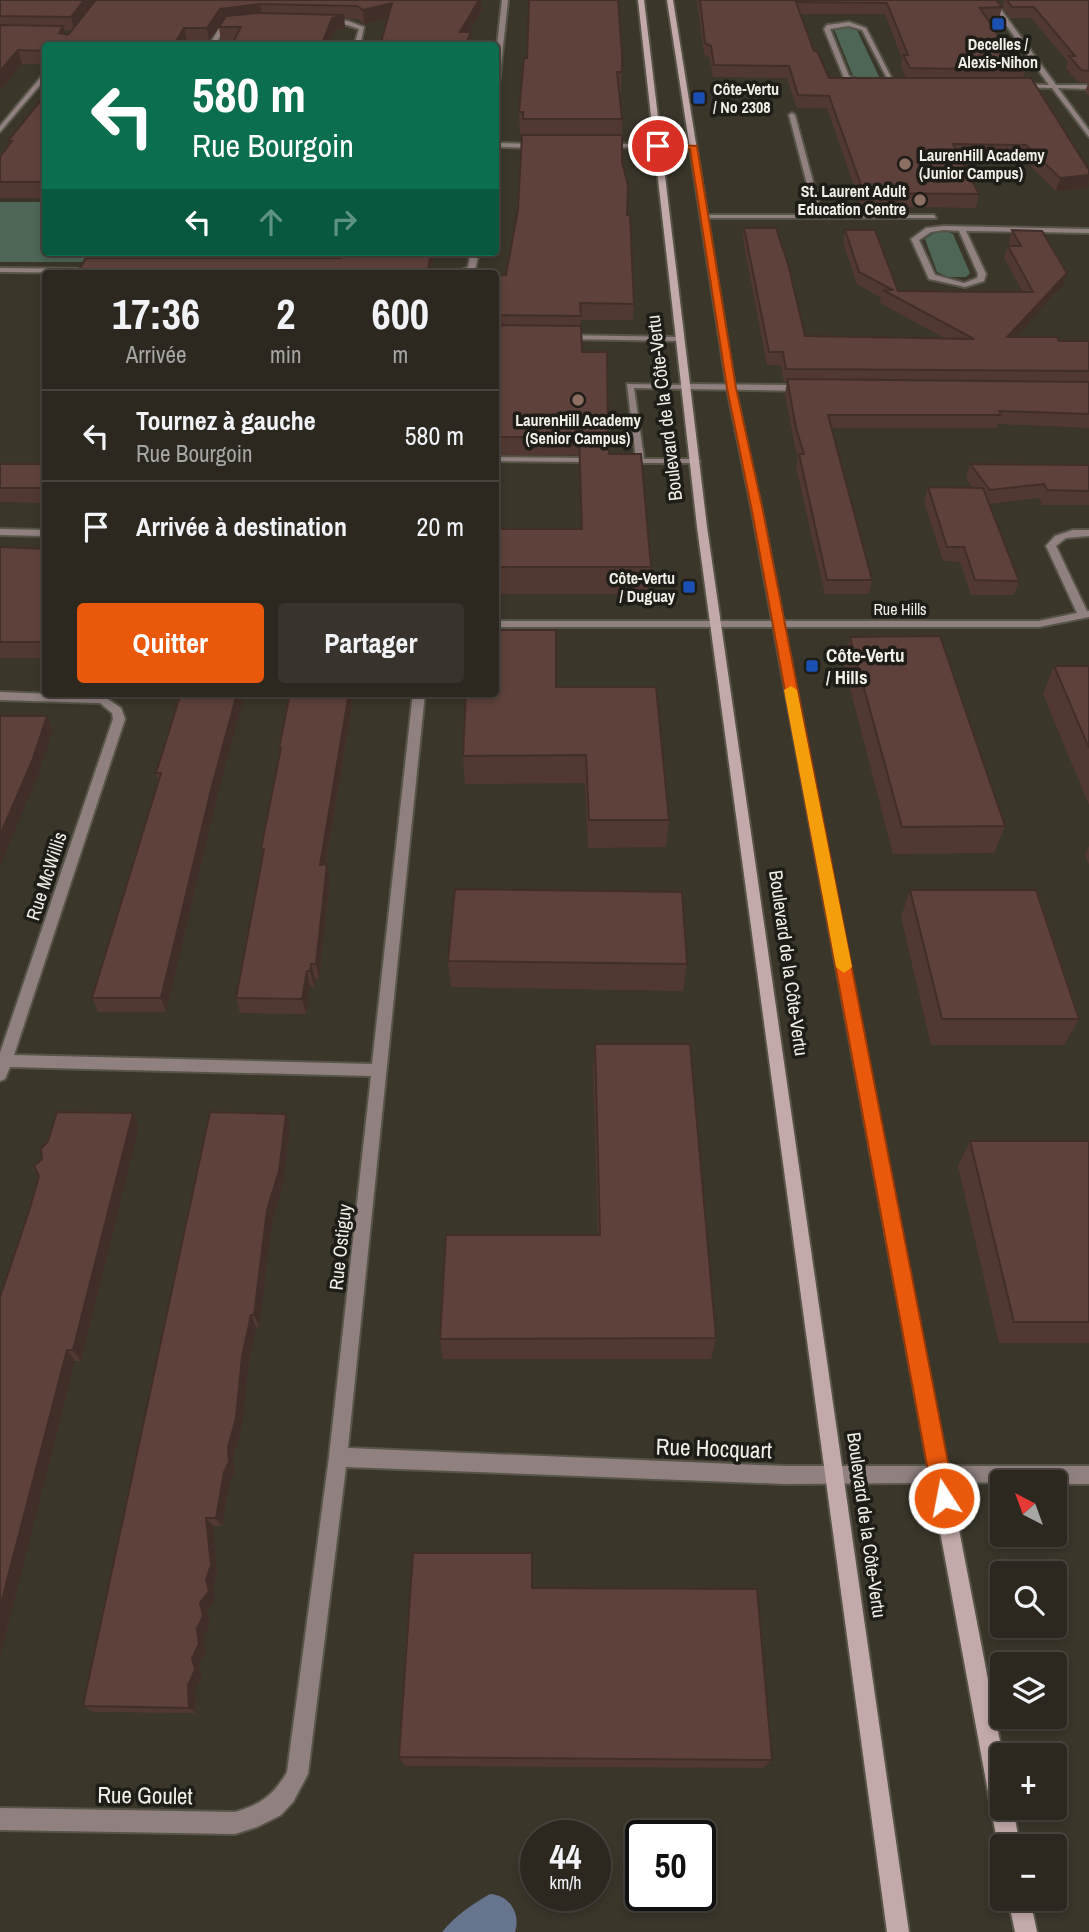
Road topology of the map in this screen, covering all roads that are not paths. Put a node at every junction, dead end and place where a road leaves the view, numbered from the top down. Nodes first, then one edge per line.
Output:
1 (505, 0) edge
2 (641, 0) edge
3 (670, 0) edge
4 (1005, 2) edge
5 (982, 3) edge
6 (993, 3) edge
7 (241, 22) edge
8 (323, 22) edge
9 (214, 42) edge
10 (358, 42) edge
11 (499, 51) edge
12 (42, 79) edge
13 (894, 86) junction
14 (908, 86) edge
15 (1014, 86) edge
16 (1054, 86) junction
17 (1089, 86) edge
18 (871, 87) edge
19 (881, 87) edge
20 (792, 115) dead end
21 (0, 130) edge
22 (1089, 135) edge
23 (499, 145) edge
24 (543, 146) edge
25 (596, 146) edge
26 (658, 146) junction
27 (693, 146) junction
28 (704, 217) junction
29 (819, 217) junction
30 (934, 217) dead end
31 (962, 229) junction
32 (1089, 230) edge
33 (474, 256) edge
34 (0, 270) edge
35 (42, 270) edge
36 (466, 270) edge
37 (559, 337) edge
38 (680, 339) junction
39 (686, 387) junction
40 (732, 388) junction
41 (819, 388) edge
42 (499, 459) edge
43 (600, 460) edge
44 (614, 460) edge
45 (640, 461) junction
46 (696, 461) junction
47 (0, 532) edge
48 (42, 533) edge
49 (1089, 533) edge
50 (1086, 615) edge
51 (499, 624) edge
52 (779, 624) junction
53 (716, 625) junction
54 (0, 696) edge
55 (42, 697) edge
56 (45, 697) edge
57 (419, 697) edge
58 (3, 1068) edge
59 (380, 1070) junction
60 (338, 1457) junction
61 (836, 1474) junction
62 (1089, 1475) edge
63 (940, 1476) junction
64 (283, 1801) joint
65 (0, 1819) edge
66 (1007, 1834) edge
67 (1022, 1911) edge
68 (898, 1932) edge
69 (1026, 1932) edge

1 - 11 street
2 - 26 main road, Boulevard de la Côte-Vertu
3 - 27 main road
4 - 6 street
5 - 6 street
6 - 16 street
7 - 9 street
8 - 10 street
12 - 21 street
13 - 14 street
13 - 18 street
13 - 19 street
15 - 16 street
16 - 17 street
16 - 22 street
20 - 29 lane
23 - 24 street
25 - 26 street
26 - 27 street
26 - 38 main road, Boulevard de la Côte-Vertu
27 - 28 main road
28 - 29 lane
28 - 40 main road
29 - 30 lane
31 - 31 street
31 - 32 street
33 - 36 street
34 - 35 street
37 - 38 lane
38 - 39 main road, Boulevard de la Côte-Vertu
39 - 40 street
39 - 45 lane
39 - 46 main road, Boulevard de la Côte-Vertu
40 - 41 street
40 - 52 main road
42 - 43 lane
44 - 45 lane
45 - 46 lane
46 - 53 main road, Boulevard de la Côte-Vertu
47 - 48 street
49 - 50 street, Rue Hills
50 - 52 street, Rue Hills
51 - 53 street, Rue Hills
52 - 53 street, Rue Hills
52 - 63 main road
53 - 61 main road, Boulevard de la Côte-Vertu
54 - 55 street, Rue McWillis
56 - 58 street, Rue McWillis
57 - 59 street, Rue Ostiguy
58 - 59 street, Rue McWillis
59 - 60 street, Rue Ostiguy
60 - 61 street, Rue Hocquart
60 - 64 street, Rue Ostiguy
61 - 63 street, Rue Hocquart
61 - 68 main road, Boulevard de la Côte-Vertu
62 - 63 street, Rue Hocquart
63 - 66 main road
64 - 65 street, Rue Goulet
67 - 69 main road

